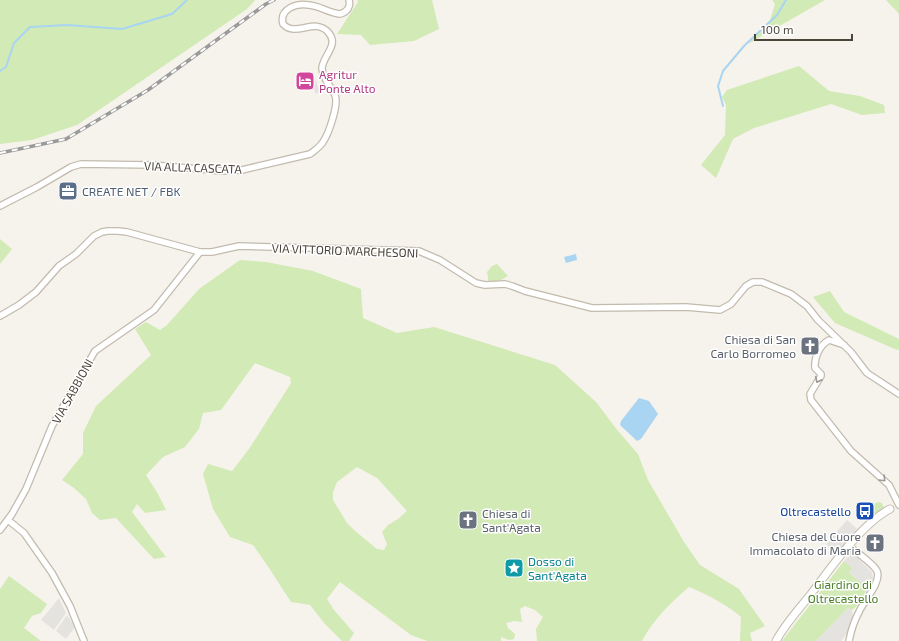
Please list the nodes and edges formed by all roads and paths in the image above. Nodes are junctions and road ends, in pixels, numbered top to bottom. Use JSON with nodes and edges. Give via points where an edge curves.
{"nodes":[{"id":1,"x":349,"y":0,"type":"edge"},
{"id":2,"x":0,"y":206,"type":"edge"},
{"id":3,"x":200,"y":252,"type":"junction"},
{"id":4,"x":0,"y":316,"type":"edge"},
{"id":5,"x":846,"y":346,"type":"junction"},
{"id":6,"x":899,"y":394,"type":"edge"},
{"id":7,"x":899,"y":506,"type":"edge"},
{"id":8,"x":890,"y":509,"type":"joint"},
{"id":9,"x":8,"y":520,"type":"junction"},
{"id":10,"x":0,"y":530,"type":"edge"},
{"id":11,"x":849,"y":546,"type":"junction"},
{"id":12,"x":84,"y":641,"type":"edge"},
{"id":13,"x":776,"y":641,"type":"edge"},
{"id":14,"x":849,"y":641,"type":"edge"}],
"edges":[{"from":1,"to":2,"type":"street","name":"VIA ALLA CASCATA","via":[[350,6],[340,14],[308,5],[292,7],[283,15],[283,24],[290,29],[319,26],[326,30],[332,39],[332,47],[322,70],[335,96],[336,104],[324,141],[310,154],[242,170],[222,171],[152,165],[81,164],[71,166]]},
{"from":3,"to":4,"type":"street","name":"VIA VITTORIO MARCHESONI","via":[[127,232],[102,232],[59,266],[36,292]]},
{"from":3,"to":5,"type":"street","name":"VIA VITTORIO MARCHESONI","via":[[240,246],[419,251],[485,286],[505,284],[592,308],[686,307],[720,310],[731,304],[746,286],[753,282],[762,282],[791,294]]},
{"from":3,"to":9,"type":"street","name":"VIA SABBIONI","via":[[154,310],[95,351],[52,426],[28,486]]},
{"from":5,"to":6,"type":"street","name":"VIA VITTORIO MARCHESONI","via":[[867,373]]},
{"from":5,"to":7,"type":"street","one_way":true,"via":[[830,340],[825,342],[814,360],[815,368],[821,376],[810,394],[811,400],[851,451],[889,485]]},
{"from":7,"to":8,"type":"street"},
{"from":8,"to":11,"type":"street","via":[[868,526]]},
{"from":9,"to":10,"type":"street","name":"VIA SABBIONI"},
{"from":9,"to":12,"type":"street","via":[[24,533],[52,573],[70,606]]},
{"from":11,"to":13,"type":"street"},
{"from":11,"to":14,"type":"street","via":[[875,568],[878,574],[859,610]]}]}
